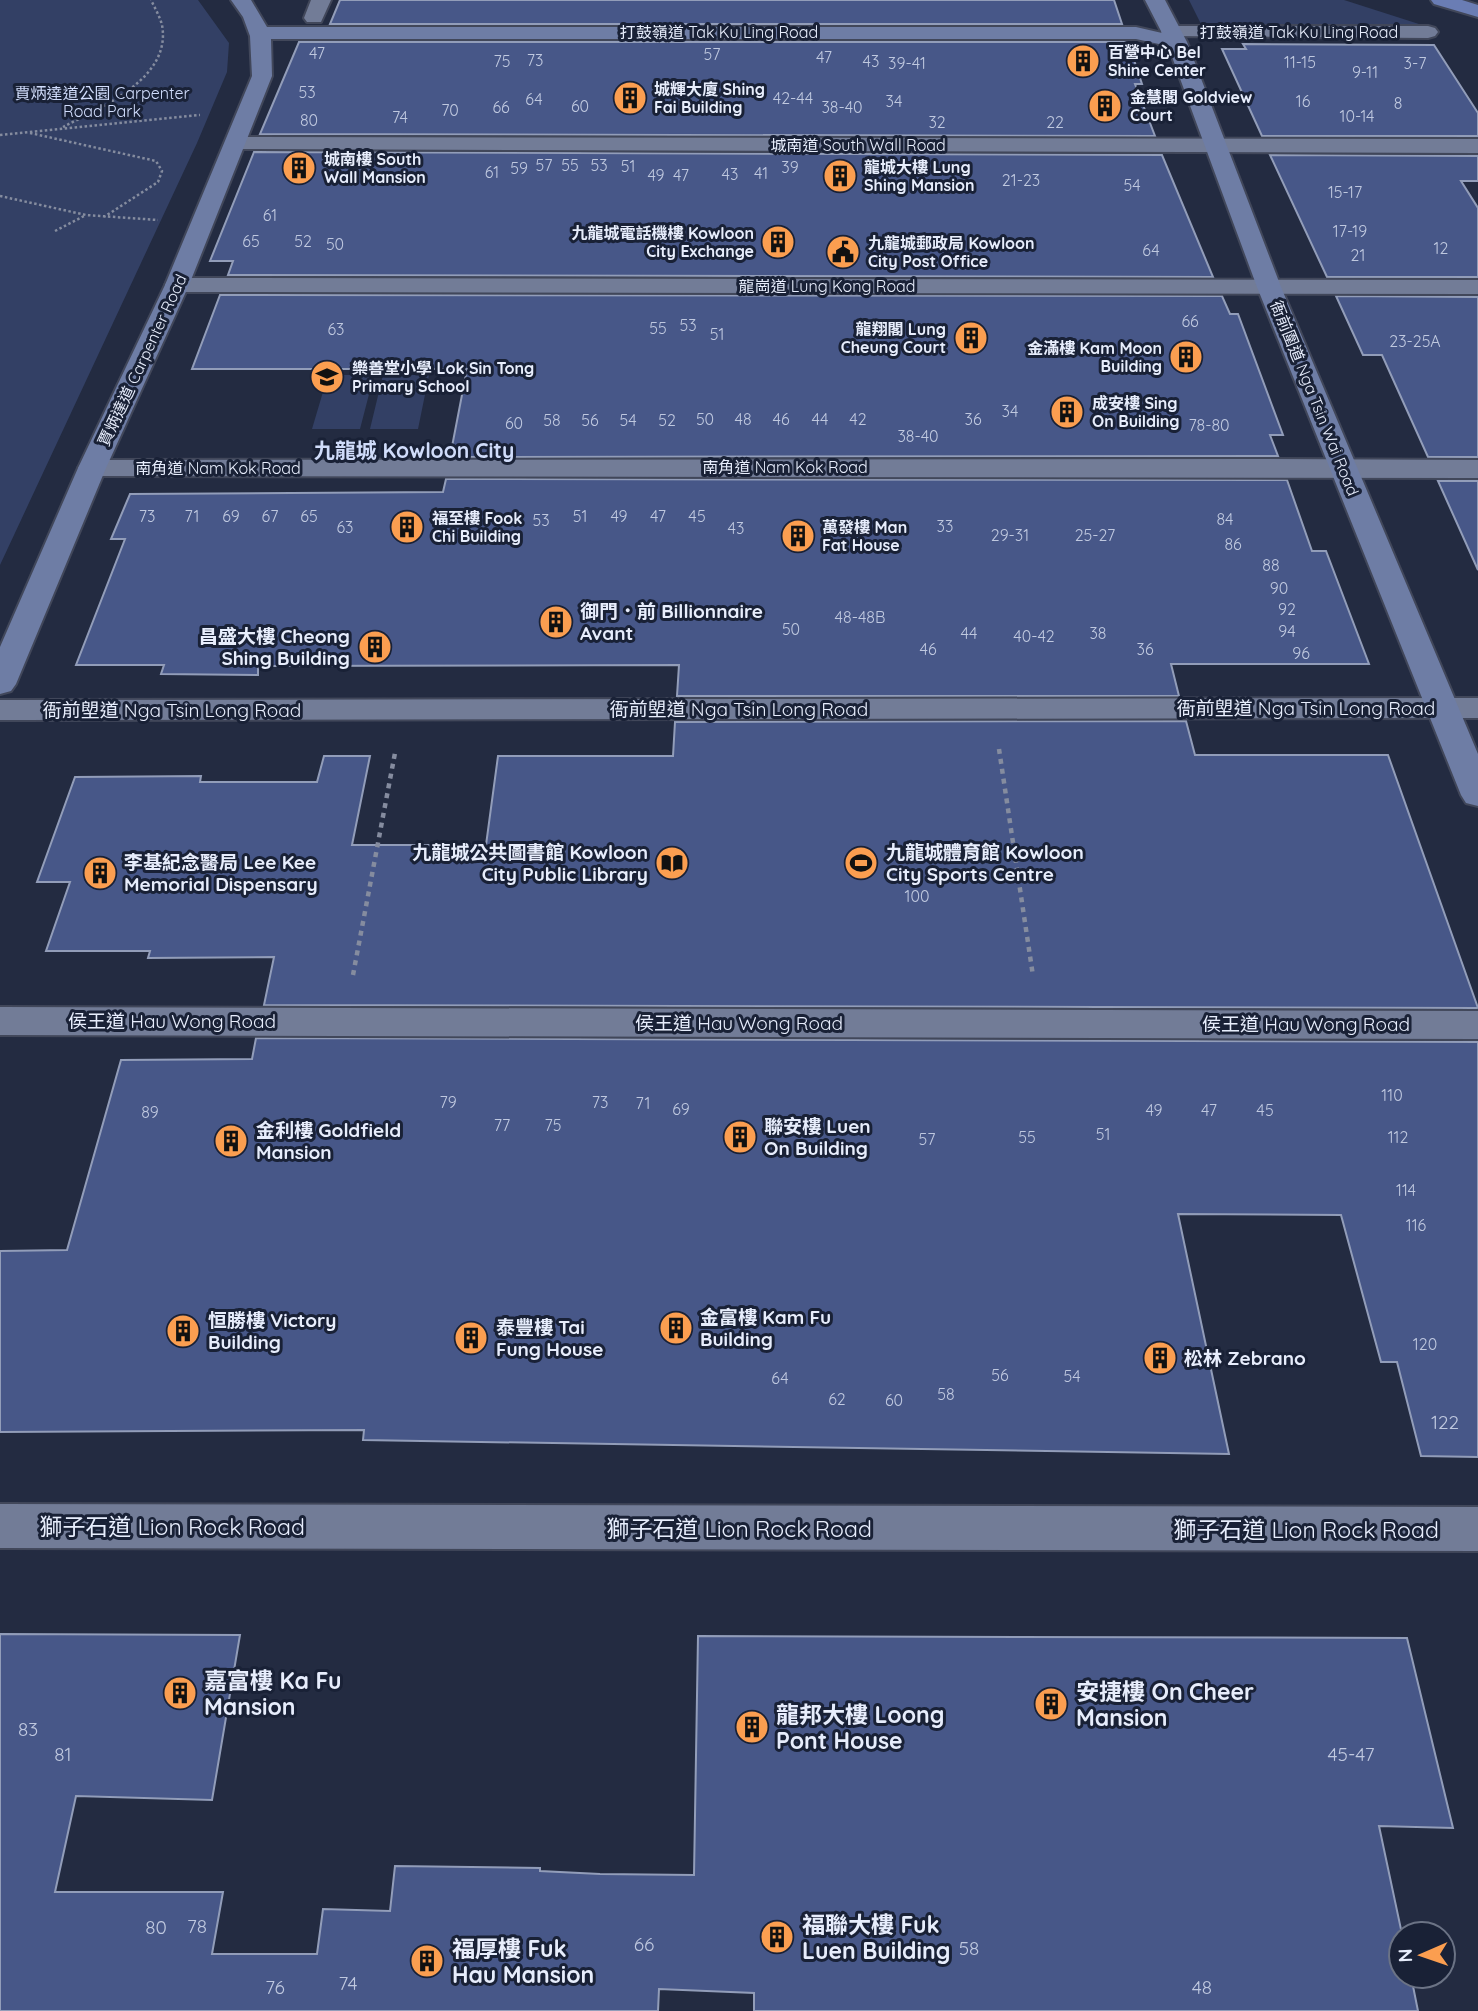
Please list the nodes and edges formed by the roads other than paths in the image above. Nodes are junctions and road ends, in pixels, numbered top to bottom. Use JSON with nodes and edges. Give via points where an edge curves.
{"nodes":[{"id":1,"x":241,"y":0,"type":"edge"},
{"id":2,"x":1155,"y":0,"type":"edge"},
{"id":3,"x":1441,"y":0,"type":"edge"},
{"id":4,"x":1478,"y":11,"type":"edge"},
{"id":5,"x":1171,"y":32,"type":"junction"},
{"id":6,"x":1428,"y":32,"type":"dead end"},
{"id":7,"x":261,"y":33,"type":"junction"},
{"id":8,"x":237,"y":144,"type":"junction"},
{"id":9,"x":1218,"y":145,"type":"junction"},
{"id":10,"x":1478,"y":146,"type":"edge"},
{"id":11,"x":177,"y":285,"type":"junction"},
{"id":12,"x":1269,"y":287,"type":"junction"},
{"id":13,"x":1478,"y":287,"type":"edge"},
{"id":14,"x":1344,"y":467,"type":"junction"},
{"id":15,"x":92,"y":468,"type":"junction"},
{"id":16,"x":1478,"y":469,"type":"edge"},
{"id":17,"x":0,"y":684,"type":"edge"},
{"id":18,"x":1442,"y":708,"type":"junction"},
{"id":19,"x":1478,"y":708,"type":"edge"},
{"id":20,"x":0,"y":710,"type":"edge"},
{"id":21,"x":1478,"y":795,"type":"edge"},
{"id":22,"x":0,"y":1021,"type":"edge"},
{"id":23,"x":1478,"y":1025,"type":"edge"},
{"id":24,"x":0,"y":1526,"type":"edge"},
{"id":25,"x":1478,"y":1529,"type":"edge"}],
"edges":[{"from":1,"to":7,"type":"street"},
{"from":2,"to":5,"type":"street","name":"衙前圍道 Nga Tsin Wai Road"},
{"from":3,"to":4,"type":"main road"},
{"from":5,"to":6,"type":"street","name":"打鼓嶺道 Tak Ku Ling Road"},
{"from":5,"to":7,"type":"street","name":"打鼓嶺道 Tak Ku Ling Road"},
{"from":5,"to":9,"type":"street","name":"衙前圍道 Nga Tsin Wai Road"},
{"from":7,"to":8,"type":"street","name":"賈炳達道 Carpenter Road","via":[[262,76]]},
{"from":8,"to":9,"type":"street","name":"城南道 South Wall Road"},
{"from":8,"to":11,"type":"street","name":"賈炳達道 Carpenter Road"},
{"from":9,"to":10,"type":"street","name":"城南道 South Wall Road"},
{"from":9,"to":12,"type":"street","name":"衙前圍道 Nga Tsin Wai Road"},
{"from":11,"to":12,"type":"street","name":"龍崗道 Lung Kong Road"},
{"from":11,"to":15,"type":"street","name":"賈炳達道 Carpenter Road"},
{"from":12,"to":13,"type":"street","name":"龍崗道 Lung Kong Road"},
{"from":12,"to":14,"type":"street","name":"衙前圍道 Nga Tsin Wai Road"},
{"from":14,"to":15,"type":"street","name":"南角道 Nam Kok Road"},
{"from":14,"to":16,"type":"street","name":"南角道 Nam Kok Road"},
{"from":14,"to":18,"type":"street","name":"衙前圍道 Nga Tsin Wai Road"},
{"from":15,"to":17,"type":"street","name":"賈炳達道 Carpenter Road"},
{"from":18,"to":19,"type":"street","name":"衙前塱道 Nga Tsin Long Road"},
{"from":18,"to":20,"type":"street","name":"衙前塱道 Nga Tsin Long Road"},
{"from":18,"to":21,"type":"street","name":"衙前圍道 Nga Tsin Wai Road"},
{"from":22,"to":23,"type":"street","name":"侯王道 Hau Wong Road"},
{"from":24,"to":25,"type":"street","name":"獅子石道 Lion Rock Road"}]}
